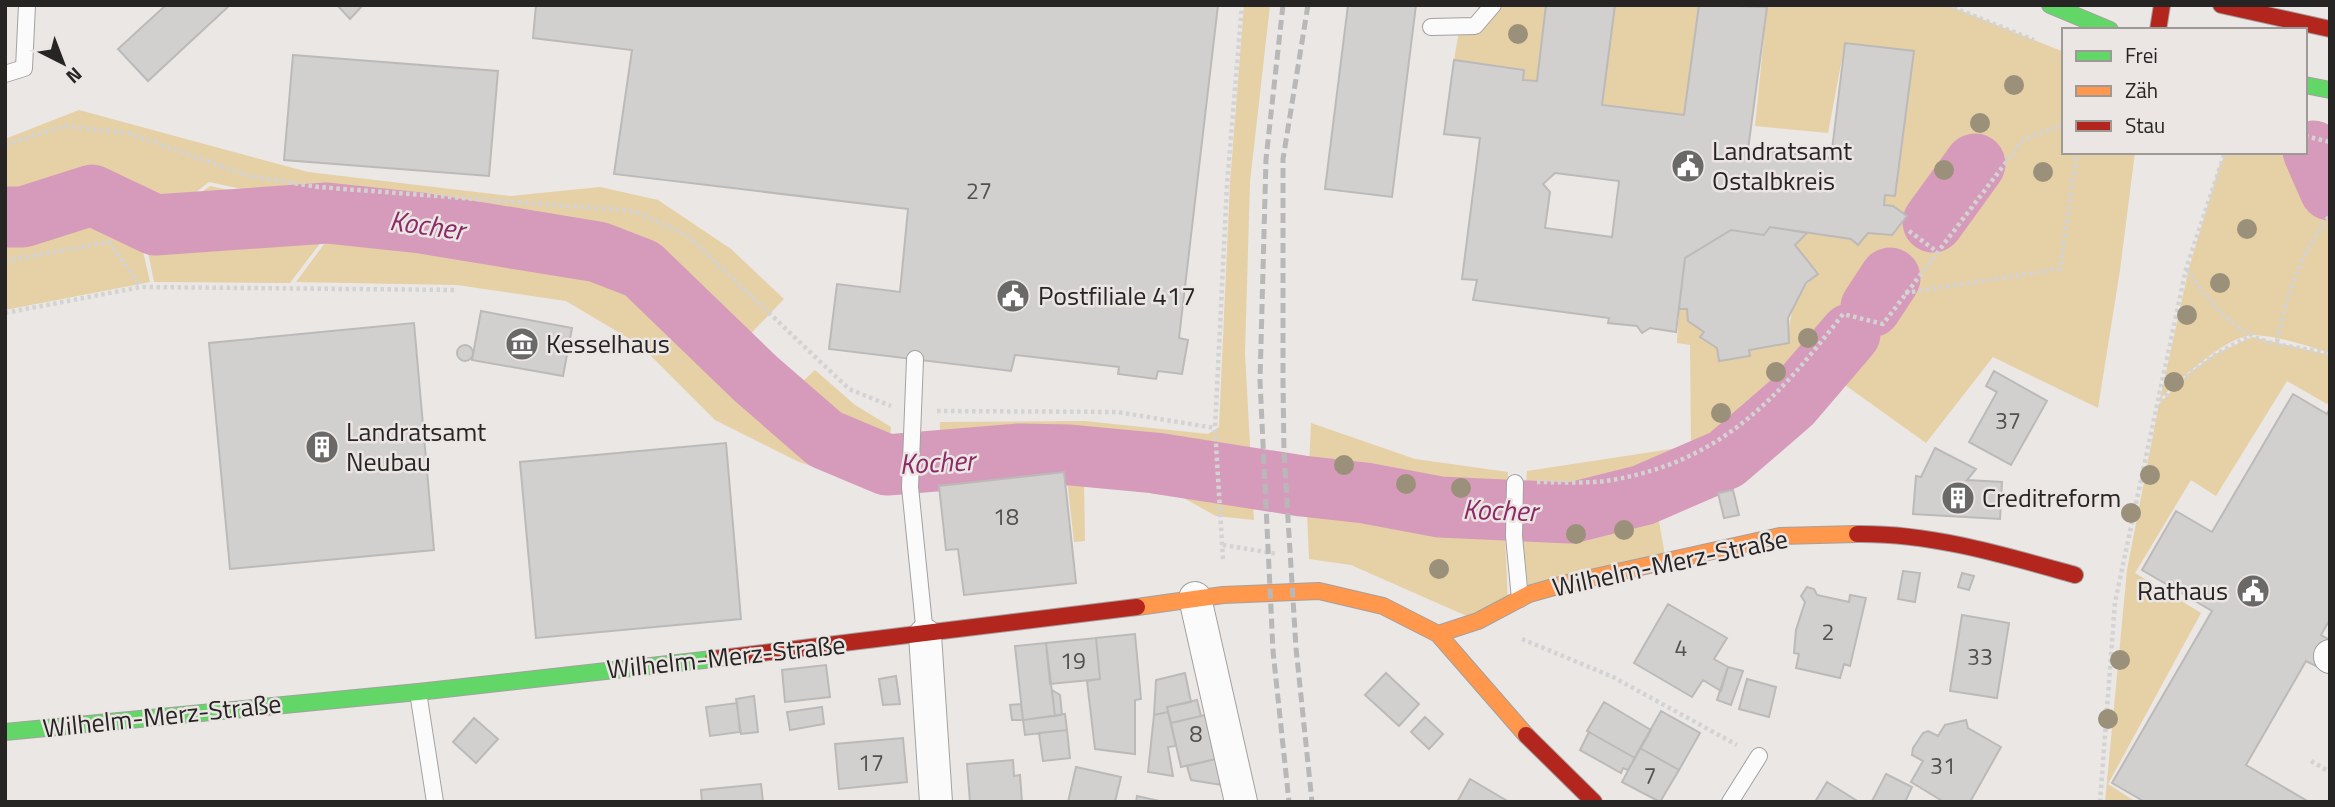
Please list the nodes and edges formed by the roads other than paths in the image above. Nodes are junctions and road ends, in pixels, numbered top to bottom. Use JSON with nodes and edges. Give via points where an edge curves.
{"nodes":[{"id":1,"x":27,"y":5,"type":"edge"},
{"id":2,"x":1493,"y":5,"type":"edge"},
{"id":3,"x":2050,"y":5,"type":"edge"},
{"id":4,"x":2162,"y":5,"type":"edge"},
{"id":5,"x":2221,"y":5,"type":"edge"},
{"id":6,"x":1431,"y":27,"type":"dead end"},
{"id":7,"x":2105,"y":28,"type":"edge"},
{"id":8,"x":2158,"y":28,"type":"edge"},
{"id":9,"x":2330,"y":29,"type":"edge"},
{"id":10,"x":5,"y":74,"type":"edge"},
{"id":11,"x":2307,"y":85,"type":"edge"},
{"id":12,"x":2330,"y":90,"type":"edge"},
{"id":13,"x":915,"y":359,"type":"dead end"},
{"id":14,"x":1515,"y":483,"type":"road end"},
{"id":15,"x":2075,"y":575,"type":"dead end"},
{"id":16,"x":1195,"y":598,"type":"junction"},
{"id":17,"x":1520,"y":599,"type":"junction"},
{"id":18,"x":1438,"y":634,"type":"junction"},
{"id":19,"x":925,"y":635,"type":"junction"},
{"id":20,"x":418,"y":692,"type":"junction"},
{"id":21,"x":5,"y":732,"type":"edge"},
{"id":22,"x":1759,"y":756,"type":"road end"},
{"id":23,"x":435,"y":802,"type":"edge"},
{"id":24,"x":936,"y":802,"type":"edge"},
{"id":25,"x":1241,"y":802,"type":"edge"},
{"id":26,"x":1594,"y":802,"type":"edge"},
{"id":27,"x":1730,"y":802,"type":"edge"}],
"edges":[{"from":1,"to":10,"type":"lane","via":[[24,68]]},
{"from":2,"to":6,"type":"lane","via":[[1475,26]]},
{"from":3,"to":7,"type":"street"},
{"from":4,"to":8,"type":"street"},
{"from":5,"to":9,"type":"street"},
{"from":11,"to":12,"type":"street"},
{"from":13,"to":19,"type":"lane","via":[[910,487]]},
{"from":14,"to":17,"type":"lane"},
{"from":15,"to":17,"type":"street","name":"Wilhelm-Merz-Straße","via":[[1977,548],[1882,534],[1780,536],[1567,583]]},
{"from":16,"to":18,"type":"street","name":"Wilhelm-Merz-Straße","via":[[1319,591],[1382,606]]},
{"from":16,"to":19,"type":"street","name":"Wilhelm-Merz-Straße"},
{"from":16,"to":25,"type":"street"},
{"from":17,"to":18,"type":"street","name":"Wilhelm-Merz-Straße","via":[[1478,621]]},
{"from":18,"to":26,"type":"street","name":"Wilhelm-Merz-Straße","via":[[1538,748]]},
{"from":19,"to":20,"type":"street","name":"Wilhelm-Merz-Straße"},
{"from":19,"to":24,"type":"street"},
{"from":20,"to":21,"type":"street","name":"Wilhelm-Merz-Straße"},
{"from":20,"to":23,"type":"lane"},
{"from":22,"to":27,"type":"lane"}]}
